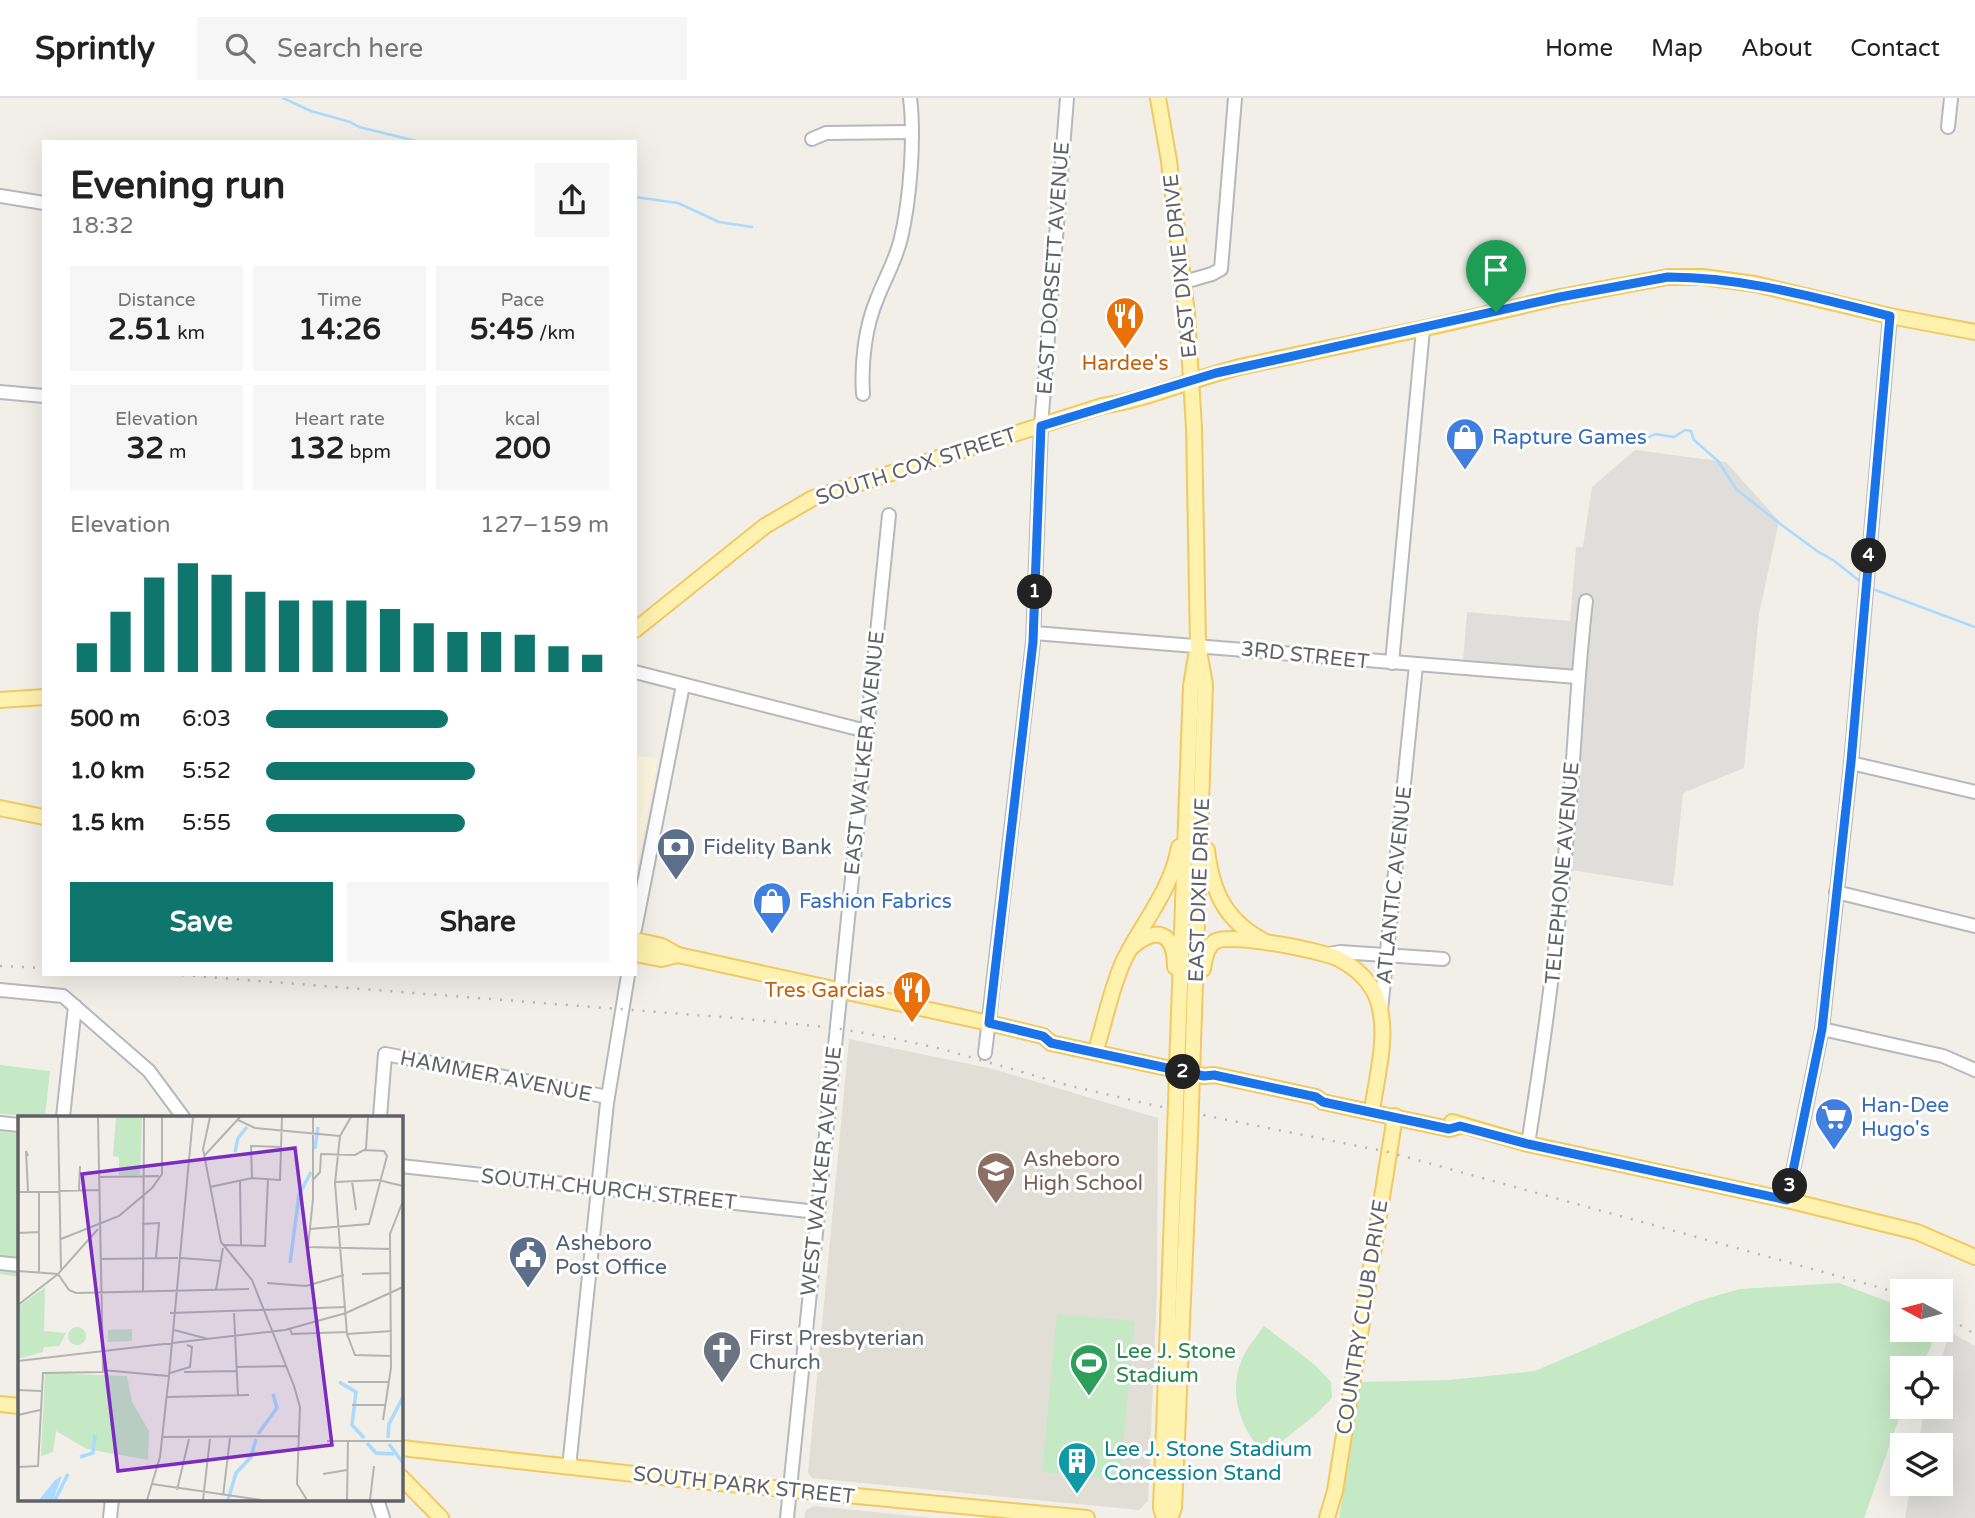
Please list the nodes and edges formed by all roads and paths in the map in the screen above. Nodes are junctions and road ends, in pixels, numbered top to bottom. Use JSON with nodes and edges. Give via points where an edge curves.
{"nodes":[{"id":1,"x":910,"y":98,"type":"edge"},
{"id":2,"x":1067,"y":98,"type":"edge"},
{"id":3,"x":1158,"y":98,"type":"edge"},
{"id":4,"x":1235,"y":98,"type":"edge"},
{"id":5,"x":1951,"y":98,"type":"edge"},
{"id":6,"x":1948,"y":127,"type":"dead end"},
{"id":7,"x":911,"y":132,"type":"junction"},
{"id":8,"x":812,"y":139,"type":"dead end"},
{"id":9,"x":0,"y":196,"type":"edge"},
{"id":10,"x":42,"y":203,"type":"edge"},
{"id":11,"x":1184,"y":282,"type":"junction"},
{"id":12,"x":1890,"y":316,"type":"junction"},
{"id":13,"x":1423,"y":329,"type":"junction"},
{"id":14,"x":1975,"y":332,"type":"edge"},
{"id":15,"x":1191,"y":381,"type":"junction"},
{"id":16,"x":0,"y":392,"type":"edge"},
{"id":17,"x":863,"y":394,"type":"dead end"},
{"id":18,"x":42,"y":396,"type":"edge"},
{"id":19,"x":1041,"y":426,"type":"junction"},
{"id":20,"x":889,"y":515,"type":"dead end"},
{"id":21,"x":1586,"y":601,"type":"dead end"},
{"id":22,"x":637,"y":628,"type":"edge"},
{"id":23,"x":1034,"y":633,"type":"junction"},
{"id":24,"x":1198,"y":645,"type":"junction"},
{"id":25,"x":1392,"y":663,"type":"junction"},
{"id":26,"x":1416,"y":665,"type":"junction"},
{"id":27,"x":637,"y":673,"type":"edge"},
{"id":28,"x":1577,"y":677,"type":"junction"},
{"id":29,"x":683,"y":685,"type":"junction"},
{"id":30,"x":42,"y":697,"type":"edge"},
{"id":31,"x":0,"y":700,"type":"edge"},
{"id":32,"x":866,"y":731,"type":"junction"},
{"id":33,"x":1851,"y":762,"type":"junction"},
{"id":34,"x":1975,"y":792,"type":"edge"},
{"id":35,"x":0,"y":808,"type":"edge"},
{"id":36,"x":1202,"y":814,"type":"junction"},
{"id":37,"x":42,"y":817,"type":"edge"},
{"id":38,"x":1187,"y":822,"type":"junction"},
{"id":39,"x":1836,"y":892,"type":"junction"},
{"id":40,"x":637,"y":919,"type":"edge"},
{"id":41,"x":1975,"y":926,"type":"edge"},
{"id":42,"x":637,"y":941,"type":"edge"},
{"id":43,"x":1269,"y":943,"type":"junction"},
{"id":44,"x":637,"y":948,"type":"edge"},
{"id":45,"x":1130,"y":948,"type":"junction"},
{"id":46,"x":673,"y":952,"type":"junction"},
{"id":47,"x":637,"y":954,"type":"edge"},
{"id":48,"x":1329,"y":954,"type":"junction"},
{"id":49,"x":1388,"y":956,"type":"junction"},
{"id":50,"x":1443,"y":959,"type":"dead end"},
{"id":51,"x":628,"y":976,"type":"edge"},
{"id":52,"x":0,"y":990,"type":"edge"},
{"id":53,"x":839,"y":992,"type":"junction"},
{"id":54,"x":1181,"y":992,"type":"junction"},
{"id":55,"x":1195,"y":1004,"type":"junction"},
{"id":56,"x":75,"y":1006,"type":"junction"},
{"id":57,"x":1381,"y":1011,"type":"junction"},
{"id":58,"x":989,"y":1023,"type":"junction"},
{"id":59,"x":1822,"y":1029,"type":"junction"},
{"id":60,"x":1043,"y":1036,"type":"junction"},
{"id":61,"x":1186,"y":1041,"type":"junction"},
{"id":62,"x":1098,"y":1043,"type":"junction"},
{"id":63,"x":985,"y":1053,"type":"dead end"},
{"id":64,"x":1975,"y":1070,"type":"edge"},
{"id":65,"x":1214,"y":1075,"type":"junction"},
{"id":66,"x":608,"y":1097,"type":"junction"},
{"id":67,"x":1316,"y":1097,"type":"junction"},
{"id":68,"x":1373,"y":1104,"type":"junction"},
{"id":69,"x":63,"y":1116,"type":"edge"},
{"id":70,"x":182,"y":1116,"type":"edge"},
{"id":71,"x":380,"y":1116,"type":"edge"},
{"id":72,"x":1395,"y":1116,"type":"junction"},
{"id":73,"x":0,"y":1124,"type":"edge"},
{"id":74,"x":18,"y":1125,"type":"edge"},
{"id":75,"x":1460,"y":1126,"type":"junction"},
{"id":76,"x":1182,"y":1135,"type":"junction"},
{"id":77,"x":1528,"y":1144,"type":"junction"},
{"id":78,"x":402,"y":1166,"type":"edge"},
{"id":79,"x":598,"y":1188,"type":"junction"},
{"id":80,"x":1787,"y":1200,"type":"junction"},
{"id":81,"x":817,"y":1212,"type":"junction"},
{"id":82,"x":1975,"y":1257,"type":"edge"},
{"id":83,"x":0,"y":1263,"type":"edge"},
{"id":84,"x":18,"y":1265,"type":"edge"},
{"id":85,"x":0,"y":1404,"type":"edge"},
{"id":86,"x":18,"y":1406,"type":"edge"},
{"id":87,"x":402,"y":1448,"type":"edge"},
{"id":88,"x":569,"y":1468,"type":"junction"},
{"id":89,"x":402,"y":1478,"type":"edge"},
{"id":90,"x":789,"y":1490,"type":"junction"},
{"id":91,"x":112,"y":1500,"type":"edge"},
{"id":92,"x":377,"y":1500,"type":"edge"},
{"id":93,"x":110,"y":1518,"type":"edge"},
{"id":94,"x":383,"y":1518,"type":"edge"},
{"id":95,"x":441,"y":1518,"type":"edge"},
{"id":96,"x":787,"y":1518,"type":"edge"},
{"id":97,"x":1087,"y":1518,"type":"edge"},
{"id":98,"x":1164,"y":1518,"type":"edge"},
{"id":99,"x":1170,"y":1518,"type":"edge"},
{"id":100,"x":1327,"y":1518,"type":"edge"}],
"edges":[{"from":1,"to":7,"type":"street"},
{"from":2,"to":19,"type":"street","name":"EAST DORSETT AVENUE"},
{"from":3,"to":11,"type":"main road","name":"EAST DIXIE DRIVE"},
{"from":4,"to":11,"type":"street","via":[[1221,269]]},
{"from":5,"to":6,"type":"street"},
{"from":7,"to":8,"type":"street","via":[[826,133]]},
{"from":7,"to":17,"type":"street","via":[[901,238],[869,326]]},
{"from":9,"to":10,"type":"street"},
{"from":11,"to":15,"type":"main road","name":"EAST DIXIE DRIVE"},
{"from":12,"to":13,"type":"main road","name":"SOUTH COX STREET","via":[[1755,284],[1668,277]]},
{"from":12,"to":14,"type":"main road","name":"SOUTH COX STREET"},
{"from":12,"to":33,"type":"street"},
{"from":13,"to":15,"type":"main road","name":"SOUTH COX STREET"},
{"from":13,"to":25,"type":"street"},
{"from":15,"to":19,"type":"main road","name":"SOUTH COX STREET"},
{"from":15,"to":24,"type":"main road","name":"EAST DIXIE DRIVE"},
{"from":16,"to":18,"type":"street"},
{"from":19,"to":22,"type":"main road","name":"SOUTH COX STREET","via":[[813,498],[765,526]]},
{"from":19,"to":23,"type":"street","name":"EAST DORSETT AVENUE"},
{"from":20,"to":32,"type":"street","name":"EAST WALKER AVENUE"},
{"from":21,"to":28,"type":"street","name":"TELEPHONE AVENUE"},
{"from":23,"to":24,"type":"street","name":"3RD STREET"},
{"from":23,"to":58,"type":"street","name":"EAST DORSETT AVENUE"},
{"from":24,"to":25,"type":"street","name":"3RD STREET"},
{"from":24,"to":36,"type":"main road","name":"EAST DIXIE DRIVE","via":[[1205,685]]},
{"from":24,"to":38,"type":"main road","name":"EAST DIXIE DRIVE","via":[[1191,686]]},
{"from":25,"to":26,"type":"street","name":"3RD STREET"},
{"from":26,"to":28,"type":"street","name":"3RD STREET"},
{"from":26,"to":49,"type":"street","name":"ATLANTIC AVENUE"},
{"from":27,"to":29,"type":"street"},
{"from":28,"to":77,"type":"street","name":"TELEPHONE AVENUE","via":[[1556,952]]},
{"from":29,"to":32,"type":"street"},
{"from":29,"to":40,"type":"street"},
{"from":30,"to":31,"type":"main road"},
{"from":32,"to":53,"type":"street","name":"EAST WALKER AVENUE"},
{"from":33,"to":34,"type":"street"},
{"from":33,"to":39,"type":"street"},
{"from":35,"to":37,"type":"main road"},
{"from":36,"to":43,"type":"main road","via":[[1214,885],[1225,909],[1245,930]]},
{"from":36,"to":55,"type":"main road","name":"EAST DIXIE DRIVE"},
{"from":38,"to":45,"type":"main road","via":[[1167,884]]},
{"from":38,"to":54,"type":"main road","name":"EAST DIXIE DRIVE"},
{"from":39,"to":41,"type":"street"},
{"from":39,"to":59,"type":"street"},
{"from":42,"to":46,"type":"main road"},
{"from":43,"to":48,"type":"main road"},
{"from":43,"to":55,"type":"main road","via":[[1214,942],[1206,953]]},
{"from":44,"to":46,"type":"main road"},
{"from":45,"to":54,"type":"main road","via":[[1153,934],[1165,937],[1173,949]]},
{"from":45,"to":62,"type":"main road"},
{"from":46,"to":47,"type":"main road","via":[[661,960]]},
{"from":46,"to":53,"type":"main road"},
{"from":48,"to":49,"type":"street"},
{"from":48,"to":57,"type":"main road","via":[[1363,977]]},
{"from":49,"to":50,"type":"street"},
{"from":49,"to":57,"type":"street","name":"ATLANTIC AVENUE"},
{"from":51,"to":66,"type":"street"},
{"from":52,"to":56,"type":"street","via":[[63,996]]},
{"from":53,"to":58,"type":"main road"},
{"from":53,"to":81,"type":"street","name":"WEST WALKER AVENUE"},
{"from":54,"to":61,"type":"main road","name":"EAST DIXIE DRIVE"},
{"from":55,"to":61,"type":"main road","name":"EAST DIXIE DRIVE"},
{"from":56,"to":69,"type":"street"},
{"from":56,"to":70,"type":"street","via":[[149,1071]]},
{"from":57,"to":68,"type":"main road","name":"ATLANTIC AVENUE"},
{"from":58,"to":60,"type":"main road"},
{"from":58,"to":63,"type":"street","name":"EAST DORSETT AVENUE"},
{"from":59,"to":64,"type":"street","via":[[1943,1056]]},
{"from":59,"to":80,"type":"street"},
{"from":60,"to":62,"type":"main road","via":[[1053,1033]]},
{"from":60,"to":65,"type":"main road","via":[[1051,1043]]},
{"from":61,"to":76,"type":"main road","name":"EAST DIXIE DRIVE","bridge":true},
{"from":62,"to":65,"type":"main road","via":[[1206,1067]]},
{"from":65,"to":67,"type":"main road"},
{"from":66,"to":71,"type":"street","name":"HAMMER AVENUE","via":[[385,1054]]},
{"from":66,"to":79,"type":"street"},
{"from":67,"to":68,"type":"main road","via":[[1325,1093]]},
{"from":67,"to":72,"type":"main road"},
{"from":68,"to":75,"type":"main road"},
{"from":72,"to":75,"type":"main road","via":[[1449,1129]]},
{"from":72,"to":100,"type":"main road","name":"COUNTRY CLUB DRIVE","via":[[1335,1492]]},
{"from":73,"to":74,"type":"street"},
{"from":75,"to":77,"type":"main road"},
{"from":76,"to":98,"type":"main road"},
{"from":76,"to":99,"type":"main road","via":[[1174,1508]]},
{"from":77,"to":80,"type":"main road"},
{"from":78,"to":79,"type":"street","name":"SOUTH CHURCH STREET"},
{"from":79,"to":81,"type":"street","name":"SOUTH CHURCH STREET"},
{"from":79,"to":88,"type":"street"},
{"from":80,"to":82,"type":"main road","via":[[1917,1232]]},
{"from":81,"to":90,"type":"street","name":"WEST WALKER AVENUE"},
{"from":83,"to":84,"type":"street"},
{"from":85,"to":86,"type":"main road"},
{"from":87,"to":88,"type":"main road","name":"SOUTH PARK STREET"},
{"from":88,"to":90,"type":"main road","name":"SOUTH PARK STREET"},
{"from":89,"to":95,"type":"main road"},
{"from":90,"to":96,"type":"street","name":"WEST WALKER AVENUE"},
{"from":90,"to":97,"type":"main road","name":"SOUTH PARK STREET"},
{"from":91,"to":93,"type":"street"},
{"from":92,"to":94,"type":"street"}]}
